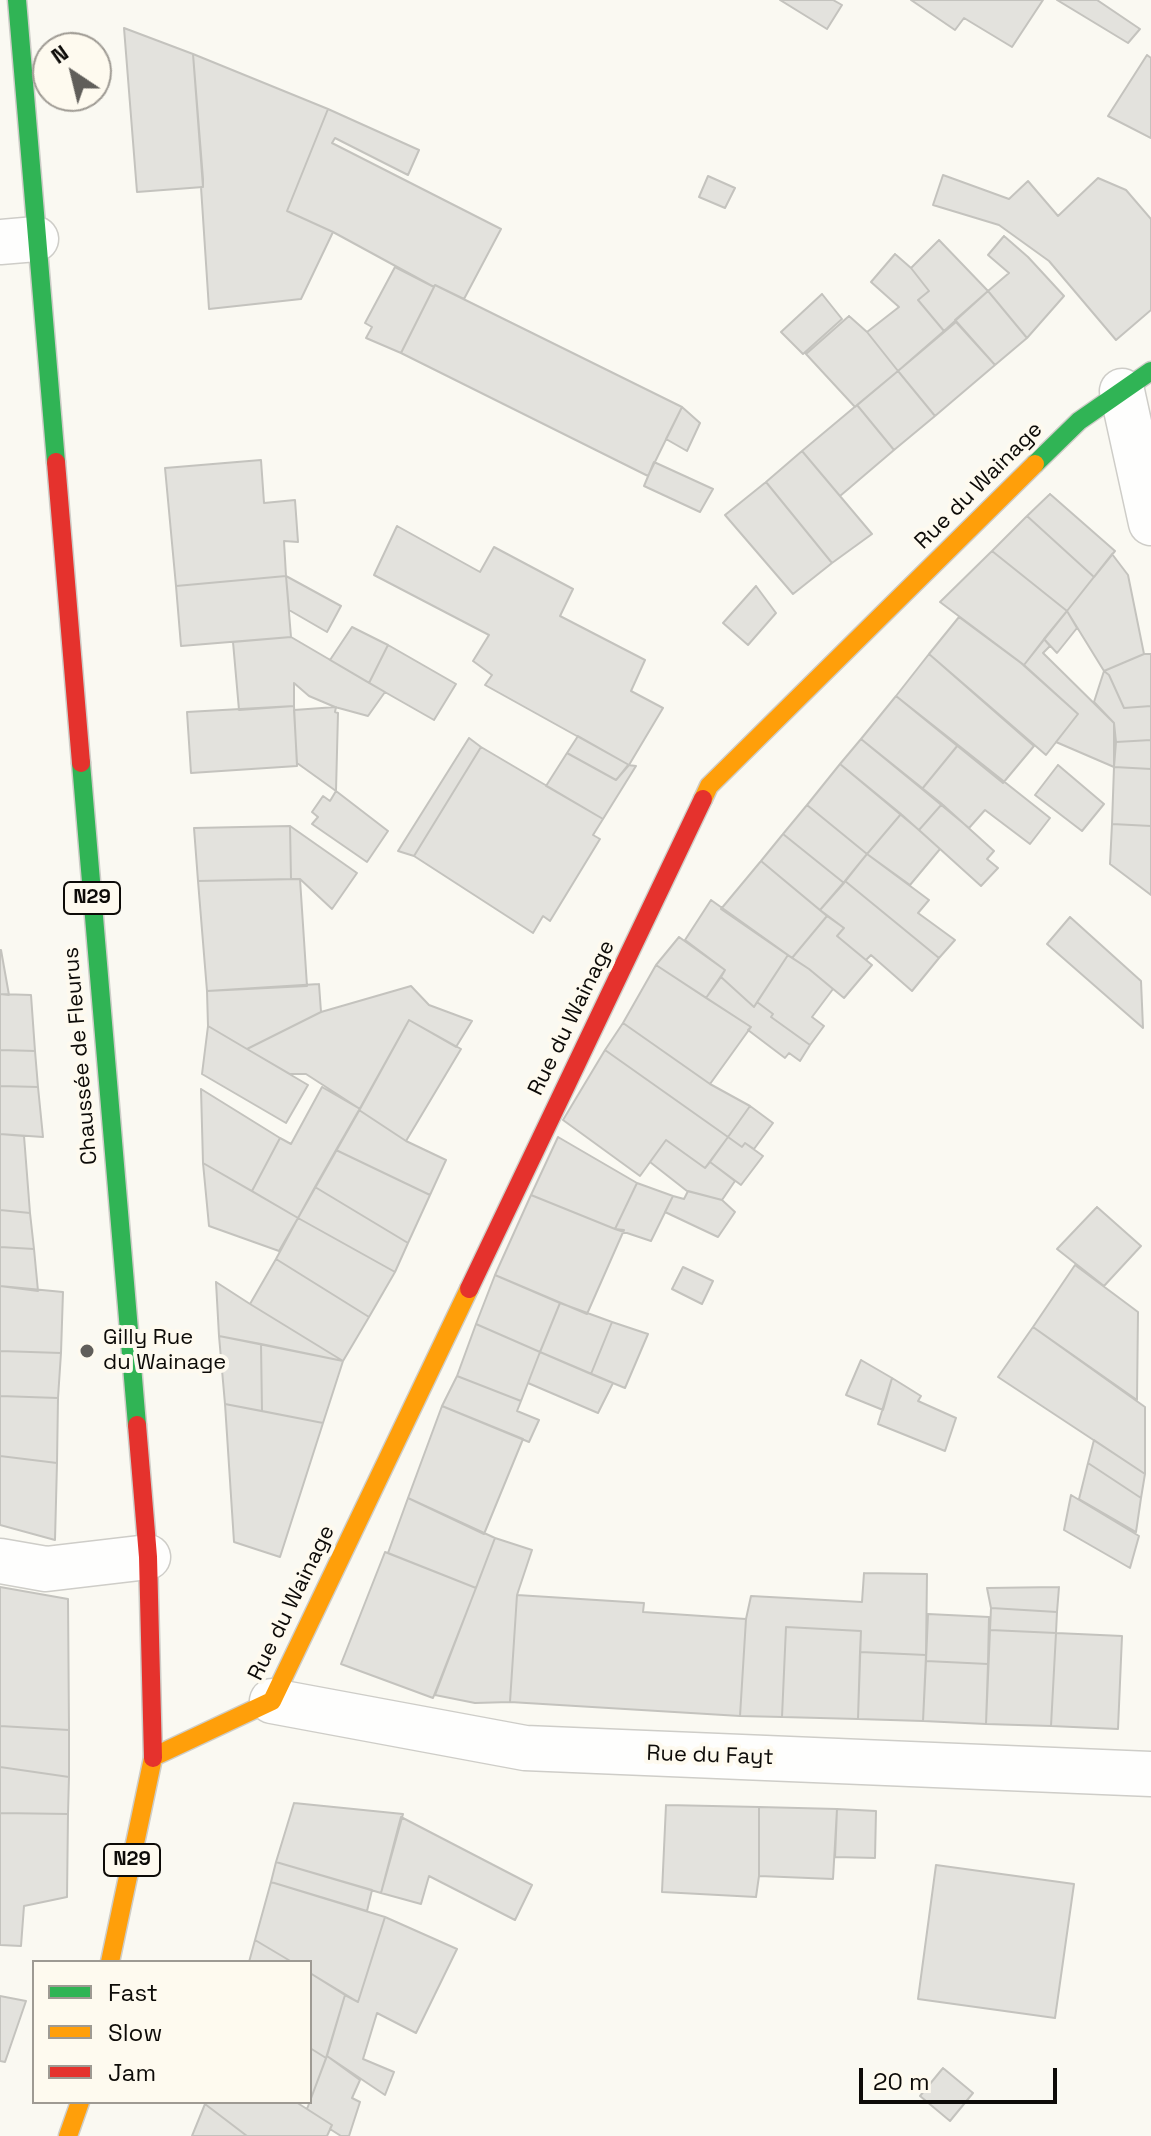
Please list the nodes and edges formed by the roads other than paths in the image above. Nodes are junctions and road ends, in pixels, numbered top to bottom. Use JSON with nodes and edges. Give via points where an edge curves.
{"nodes":[{"id":1,"x":17,"y":0,"type":"edge"},
{"id":2,"x":18,"y":241,"type":"edge"},
{"id":3,"x":1136,"y":381,"type":"edge"},
{"id":4,"x":1151,"y":523,"type":"edge"},
{"id":5,"x":148,"y":1557,"type":"junction"},
{"id":6,"x":0,"y":1561,"type":"edge"},
{"id":7,"x":272,"y":1701,"type":"junction"},
{"id":8,"x":153,"y":1757,"type":"junction"},
{"id":9,"x":1151,"y":1774,"type":"edge"},
{"id":10,"x":110,"y":1960,"type":"edge"},
{"id":11,"x":79,"y":2104,"type":"edge"},
{"id":12,"x":68,"y":2136,"type":"edge"}],
"edges":[{"from":1,"to":2,"type":"main road","name":"Chaussée de Fleurus","number":"N29"},
{"from":2,"to":5,"type":"main road","name":"Chaussée de Fleurus","number":"N29"},
{"from":3,"to":4,"type":"street"},
{"from":3,"to":7,"type":"main road","name":"Rue du Wainage","via":[[1079,421],[709,786]]},
{"from":5,"to":6,"type":"street","via":[[46,1569]]},
{"from":5,"to":8,"type":"main road","name":"Chaussée de Fleurus","number":"N29"},
{"from":7,"to":8,"type":"main road","name":"Rue du Wainage"},
{"from":7,"to":9,"type":"street","name":"Rue du Fayt","via":[[525,1748]]},
{"from":8,"to":10,"type":"main road","name":"Chaussée de Fleurus","number":"N29"},
{"from":11,"to":12,"type":"main road"}]}
